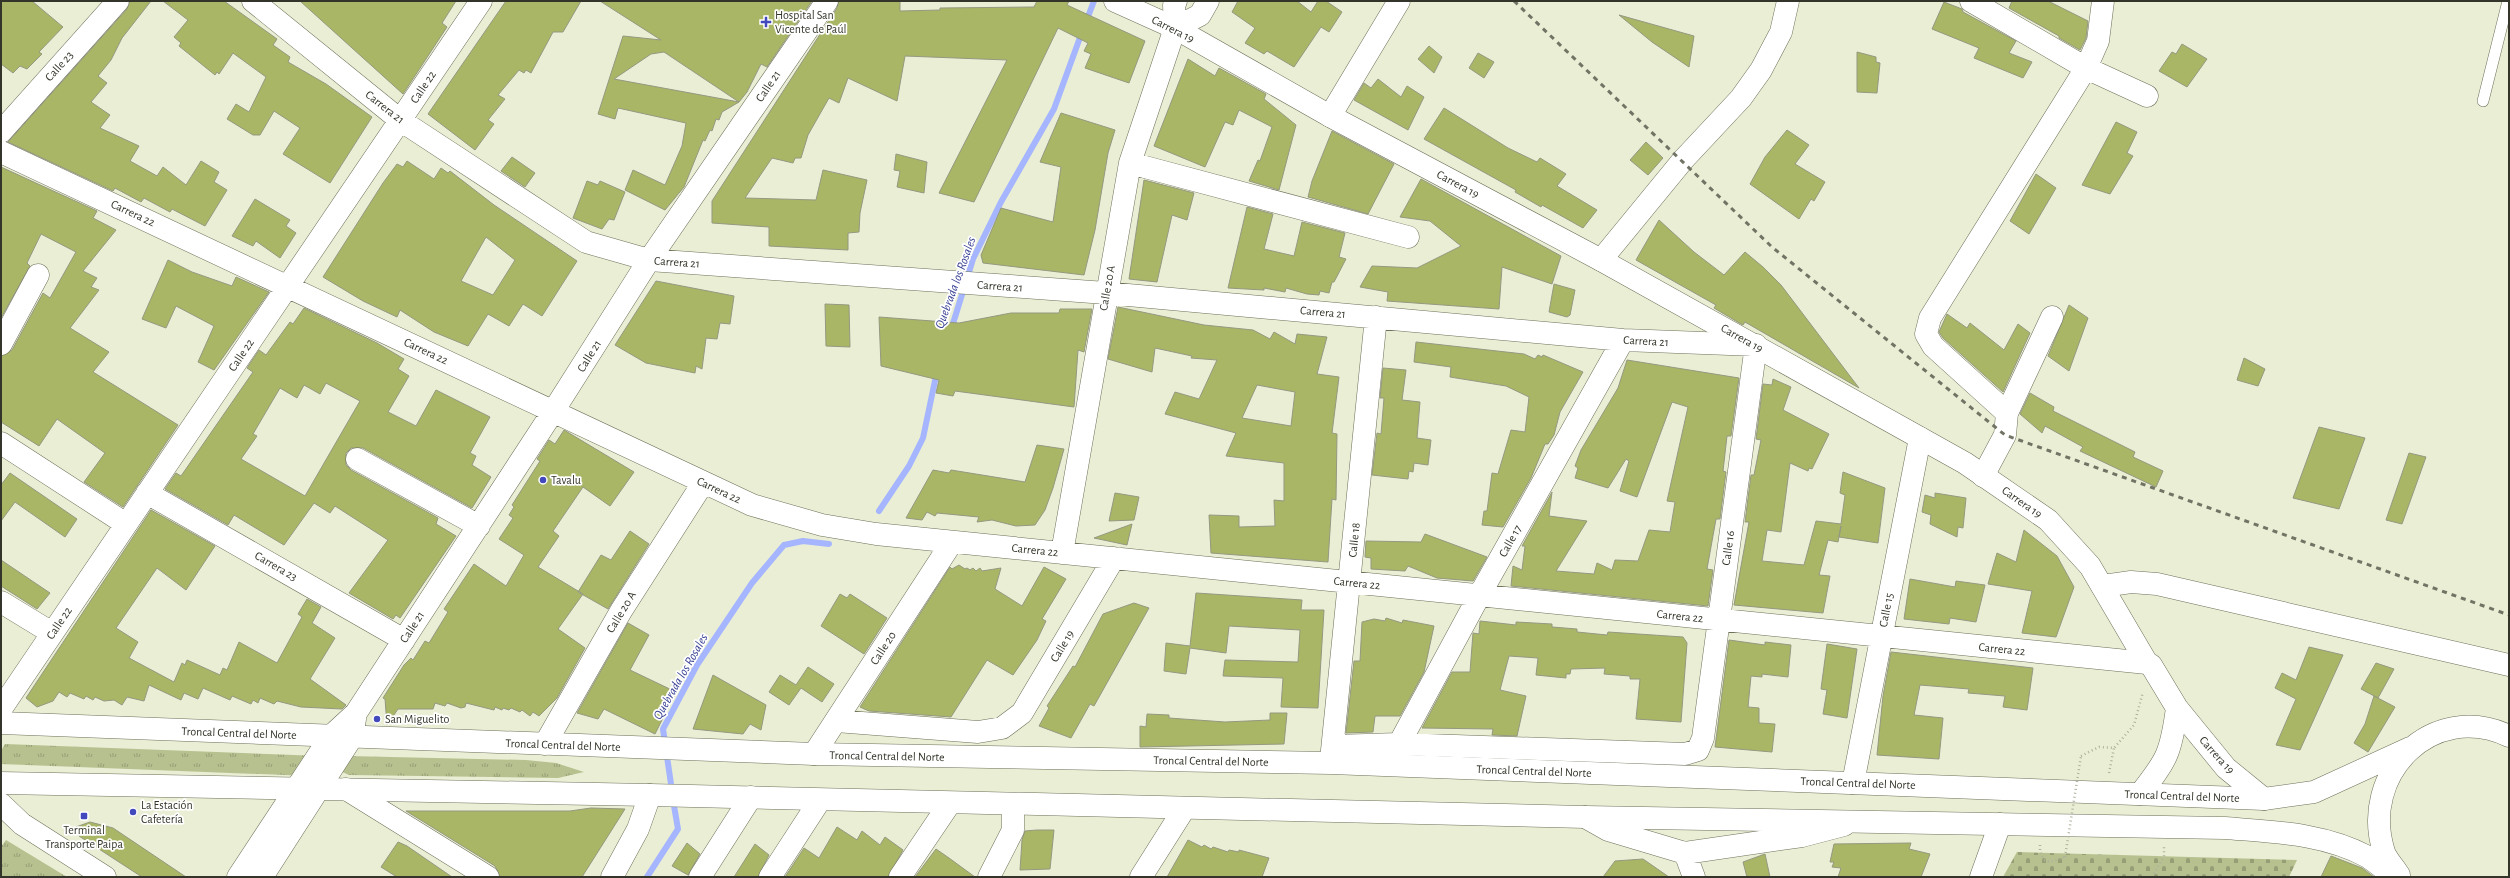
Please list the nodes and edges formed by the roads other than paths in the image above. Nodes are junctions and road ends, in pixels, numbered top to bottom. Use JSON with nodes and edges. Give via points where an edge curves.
{"nodes":[{"id":1,"x":118,"y":1,"type":"edge"},
{"id":2,"x":253,"y":1,"type":"edge"},
{"id":3,"x":481,"y":1,"type":"edge"},
{"id":4,"x":826,"y":1,"type":"edge"},
{"id":5,"x":1115,"y":1,"type":"edge"},
{"id":6,"x":1176,"y":1,"type":"edge"},
{"id":7,"x":1208,"y":1,"type":"edge"},
{"id":8,"x":1399,"y":1,"type":"edge"},
{"id":9,"x":1788,"y":1,"type":"edge"},
{"id":10,"x":1971,"y":1,"type":"edge"},
{"id":11,"x":2103,"y":1,"type":"edge"},
{"id":12,"x":2508,"y":1,"type":"edge"},
{"id":13,"x":1175,"y":28,"type":"junction"},
{"id":14,"x":2086,"y":68,"type":"junction"},
{"id":15,"x":2147,"y":96,"type":"dead end"},
{"id":16,"x":2483,"y":101,"type":"dead end"},
{"id":17,"x":1330,"y":116,"type":"junction"},
{"id":18,"x":400,"y":120,"type":"junction"},
{"id":19,"x":1,"y":132,"type":"edge"},
{"id":20,"x":1,"y":152,"type":"edge"},
{"id":21,"x":1130,"y":163,"type":"junction"},
{"id":22,"x":1408,"y":237,"type":"dead end"},
{"id":23,"x":649,"y":260,"type":"junction"},
{"id":24,"x":1601,"y":260,"type":"junction"},
{"id":25,"x":38,"y":275,"type":"dead end"},
{"id":26,"x":288,"y":286,"type":"junction"},
{"id":27,"x":1106,"y":294,"type":"junction"},
{"id":28,"x":1376,"y":317,"type":"junction"},
{"id":29,"x":2052,"y":317,"type":"dead end"},
{"id":30,"x":1623,"y":340,"type":"junction"},
{"id":31,"x":1,"y":344,"type":"edge"},
{"id":32,"x":1756,"y":346,"type":"junction"},
{"id":33,"x":554,"y":410,"type":"junction"},
{"id":34,"x":2007,"y":413,"type":"junction"},
{"id":35,"x":1920,"y":438,"type":"junction"},
{"id":36,"x":1,"y":443,"type":"edge"},
{"id":37,"x":357,"y":459,"type":"dead end"},
{"id":38,"x":1984,"y":476,"type":"junction"},
{"id":39,"x":703,"y":483,"type":"junction"},
{"id":40,"x":147,"y":493,"type":"junction"},
{"id":41,"x":126,"y":524,"type":"junction"},
{"id":42,"x":479,"y":526,"type":"junction"},
{"id":43,"x":952,"y":542,"type":"junction"},
{"id":44,"x":1062,"y":553,"type":"junction"},
{"id":45,"x":1114,"y":558,"type":"junction"},
{"id":46,"x":1349,"y":582,"type":"junction"},
{"id":47,"x":2103,"y":586,"type":"junction"},
{"id":48,"x":1479,"y":596,"type":"junction"},
{"id":49,"x":1,"y":602,"type":"edge"},
{"id":50,"x":1718,"y":620,"type":"junction"},
{"id":51,"x":52,"y":633,"type":"junction"},
{"id":52,"x":1880,"y":636,"type":"junction"},
{"id":53,"x":404,"y":640,"type":"junction"},
{"id":54,"x":2149,"y":664,"type":"junction"},
{"id":55,"x":2509,"y":665,"type":"edge"},
{"id":56,"x":2177,"y":708,"type":"junction"},
{"id":57,"x":1,"y":709,"type":"edge"},
{"id":58,"x":836,"y":721,"type":"junction"},
{"id":59,"x":1,"y":723,"type":"edge"},
{"id":60,"x":2509,"y":736,"type":"edge"},
{"id":61,"x":342,"y":737,"type":"junction"},
{"id":62,"x":545,"y":744,"type":"junction"},
{"id":63,"x":1399,"y":744,"type":"junction"},
{"id":64,"x":2410,"y":748,"type":"junction"},
{"id":65,"x":814,"y":754,"type":"junction"},
{"id":66,"x":1332,"y":755,"type":"junction"},
{"id":67,"x":1,"y":783,"type":"edge"},
{"id":68,"x":1853,"y":783,"type":"junction"},
{"id":69,"x":296,"y":788,"type":"junction"},
{"id":70,"x":319,"y":788,"type":"junction"},
{"id":71,"x":346,"y":789,"type":"junction"},
{"id":72,"x":2140,"y":794,"type":"junction"},
{"id":73,"x":663,"y":795,"type":"junction"},
{"id":74,"x":751,"y":797,"type":"junction"},
{"id":75,"x":2264,"y":799,"type":"junction"},
{"id":76,"x":820,"y":800,"type":"junction"},
{"id":77,"x":950,"y":803,"type":"junction"},
{"id":78,"x":1,"y":804,"type":"edge"},
{"id":79,"x":1013,"y":805,"type":"junction"},
{"id":80,"x":1184,"y":809,"type":"junction"},
{"id":81,"x":1585,"y":817,"type":"junction"},
{"id":82,"x":1856,"y":822,"type":"junction"},
{"id":83,"x":2000,"y":824,"type":"junction"},
{"id":84,"x":1685,"y":853,"type":"junction"},
{"id":85,"x":105,"y":877,"type":"edge"},
{"id":86,"x":238,"y":877,"type":"edge"},
{"id":87,"x":262,"y":877,"type":"edge"},
{"id":88,"x":488,"y":877,"type":"edge"},
{"id":89,"x":612,"y":877,"type":"edge"},
{"id":90,"x":700,"y":877,"type":"edge"},
{"id":91,"x":770,"y":877,"type":"edge"},
{"id":92,"x":900,"y":877,"type":"edge"},
{"id":93,"x":989,"y":877,"type":"edge"},
{"id":94,"x":1141,"y":877,"type":"edge"},
{"id":95,"x":1694,"y":877,"type":"edge"},
{"id":96,"x":1982,"y":877,"type":"edge"},
{"id":97,"x":2395,"y":877,"type":"edge"},
{"id":98,"x":2401,"y":877,"type":"edge"}],
"edges":[{"from":1,"to":19,"type":"main road","name":"Calle 23"},
{"from":2,"to":18,"type":"main road","name":"Carrera 21"},
{"from":3,"to":18,"type":"main road","name":"Calle 22"},
{"from":4,"to":23,"type":"main road","name":"Calle 21"},
{"from":5,"to":13,"type":"main road","name":"Carrera 19"},
{"from":6,"to":13,"type":"main road","name":"Calle 20 A"},
{"from":7,"to":13,"type":"main road","via":[[1200,15]]},
{"from":8,"to":17,"type":"main road"},
{"from":9,"to":24,"type":"main road","via":[[1781,32],[1761,70],[1741,98],[1683,160]]},
{"from":10,"to":14,"type":"main road"},
{"from":11,"to":14,"type":"main road","via":[[2098,41]]},
{"from":12,"to":16,"type":"lane"},
{"from":13,"to":17,"type":"main road","name":"Carrera 19"},
{"from":13,"to":21,"type":"main road","name":"Calle 20 A"},
{"from":14,"to":15,"type":"main road"},
{"from":14,"to":34,"type":"main road","via":[[1930,318],[1926,334],[1933,346]]},
{"from":17,"to":24,"type":"main road","name":"Carrera 19"},
{"from":18,"to":23,"type":"main road","name":"Carrera 21","via":[[586,242]]},
{"from":18,"to":26,"type":"main road","name":"Calle 22"},
{"from":20,"to":26,"type":"main road","name":"Carrera 22"},
{"from":21,"to":22,"type":"main road"},
{"from":21,"to":27,"type":"main road","name":"Calle 20 A"},
{"from":23,"to":27,"type":"main road","name":"Carrera 21"},
{"from":23,"to":33,"type":"main road","name":"Calle 21"},
{"from":24,"to":32,"type":"main road","name":"Carrera 19"},
{"from":25,"to":31,"type":"main road"},
{"from":26,"to":33,"type":"main road","name":"Carrera 22"},
{"from":26,"to":40,"type":"main road","name":"Calle 22"},
{"from":27,"to":28,"type":"main road","name":"Carrera 21"},
{"from":27,"to":44,"type":"main road","name":"Calle 20 A"},
{"from":28,"to":30,"type":"main road","name":"Carrera 21"},
{"from":28,"to":46,"type":"main road","name":"Calle 18"},
{"from":29,"to":34,"type":"main road"},
{"from":30,"to":32,"type":"main road","name":"Carrera 21"},
{"from":30,"to":48,"type":"main road","name":"Calle 17"},
{"from":32,"to":35,"type":"main road","name":"Carrera 19"},
{"from":32,"to":50,"type":"main road","name":"Calle 16"},
{"from":33,"to":39,"type":"main road","name":"Carrera 22"},
{"from":33,"to":42,"type":"main road","name":"Calle 21"},
{"from":34,"to":38,"type":"main road","via":[[2005,435]]},
{"from":35,"to":38,"type":"main road","name":"Carrera 19"},
{"from":35,"to":52,"type":"main road","name":"Calle 15"},
{"from":36,"to":41,"type":"main road"},
{"from":37,"to":42,"type":"main road"},
{"from":38,"to":47,"type":"main road","name":"Carrera 19","via":[[2048,520],[2090,566]]},
{"from":39,"to":43,"type":"main road","name":"Carrera 22","via":[[752,505],[822,525]]},
{"from":39,"to":62,"type":"main road","name":"Calle 20 A","via":[[621,611]]},
{"from":40,"to":41,"type":"main road","name":"Calle 22"},
{"from":40,"to":53,"type":"main road","name":"Carrera 23"},
{"from":41,"to":51,"type":"main road","name":"Calle 22"},
{"from":42,"to":53,"type":"main road","name":"Calle 21"},
{"from":43,"to":44,"type":"main road","name":"Carrera 22"},
{"from":43,"to":58,"type":"main road","name":"Calle 20"},
{"from":44,"to":45,"type":"main road","name":"Carrera 22"},
{"from":45,"to":46,"type":"main road","name":"Carrera 22"},
{"from":45,"to":58,"type":"main road","name":"Calle 19","via":[[1022,713],[1002,728],[978,732]]},
{"from":46,"to":48,"type":"main road","name":"Carrera 22"},
{"from":46,"to":66,"type":"main road","name":"Calle 18"},
{"from":47,"to":54,"type":"main road","name":"Carrera 19"},
{"from":47,"to":55,"type":"main road","via":[[2131,582],[2157,584]]},
{"from":48,"to":50,"type":"main road","name":"Carrera 22"},
{"from":48,"to":63,"type":"main road","name":"Calle 17"},
{"from":49,"to":51,"type":"main road"},
{"from":50,"to":52,"type":"main road","name":"Carrera 22"},
{"from":50,"to":63,"type":"main road","name":"Calle 16","via":[[1703,738],[1698,750],[1685,754]]},
{"from":51,"to":57,"type":"main road","name":"Calle 22"},
{"from":52,"to":54,"type":"main road","name":"Carrera 22"},
{"from":52,"to":68,"type":"main road","name":"Calle 15"},
{"from":53,"to":61,"type":"main road","name":"Calle 21"},
{"from":54,"to":56,"type":"main road","name":"Carrera 19"},
{"from":56,"to":72,"type":"main road","via":[[2172,744],[2163,765]]},
{"from":56,"to":75,"type":"main road","name":"Carrera 19","via":[[2226,768]]},
{"from":58,"to":65,"type":"main road","name":"Calle 20"},
{"from":59,"to":61,"type":"main road","name":"Troncal Central del Norte"},
{"from":60,"to":64,"type":"main road","name":"Troncal Central del Norte","via":[[2495,730],[2465,726],[2436,733]]},
{"from":61,"to":62,"type":"main road","name":"Troncal Central del Norte"},
{"from":61,"to":69,"type":"main road"},
{"from":61,"to":70,"type":"main road"},
{"from":62,"to":65,"type":"main road","name":"Troncal Central del Norte"},
{"from":63,"to":66,"type":"main road"},
{"from":64,"to":75,"type":"main road","name":"Troncal Central del Norte","via":[[2314,792]]},
{"from":64,"to":98,"type":"main road","via":[[2387,778],[2378,816],[2384,854]]},
{"from":65,"to":66,"type":"main road","name":"Troncal Central del Norte"},
{"from":66,"to":68,"type":"main road","name":"Troncal Central del Norte"},
{"from":67,"to":69,"type":"main road"},
{"from":68,"to":72,"type":"main road","name":"Troncal Central del Norte"},
{"from":69,"to":70,"type":"main road"},
{"from":69,"to":86,"type":"main road"},
{"from":70,"to":71,"type":"main road"},
{"from":70,"to":87,"type":"main road"},
{"from":71,"to":73,"type":"main road"},
{"from":71,"to":88,"type":"main road"},
{"from":72,"to":75,"type":"main road","name":"Troncal Central del Norte"},
{"from":73,"to":74,"type":"main road"},
{"from":73,"to":89,"type":"main road","via":[[638,829]]},
{"from":74,"to":76,"type":"main road"},
{"from":74,"to":90,"type":"main road"},
{"from":76,"to":77,"type":"main road"},
{"from":76,"to":91,"type":"main road"},
{"from":77,"to":79,"type":"main road"},
{"from":77,"to":92,"type":"main road"},
{"from":78,"to":85,"type":"main road","via":[[22,824]]},
{"from":79,"to":80,"type":"main road"},
{"from":79,"to":93,"type":"main road","via":[[1013,830]]},
{"from":80,"to":81,"type":"main road"},
{"from":80,"to":94,"type":"main road"},
{"from":81,"to":82,"type":"main road"},
{"from":81,"to":84,"type":"main road","via":[[1608,830]]},
{"from":82,"to":83,"type":"main road"},
{"from":82,"to":84,"type":"main road","via":[[1802,836]]},
{"from":83,"to":96,"type":"main road"},
{"from":83,"to":97,"type":"main road","via":[[2225,828],[2299,835],[2336,843],[2368,858]]},
{"from":84,"to":95,"type":"main road"}]}
